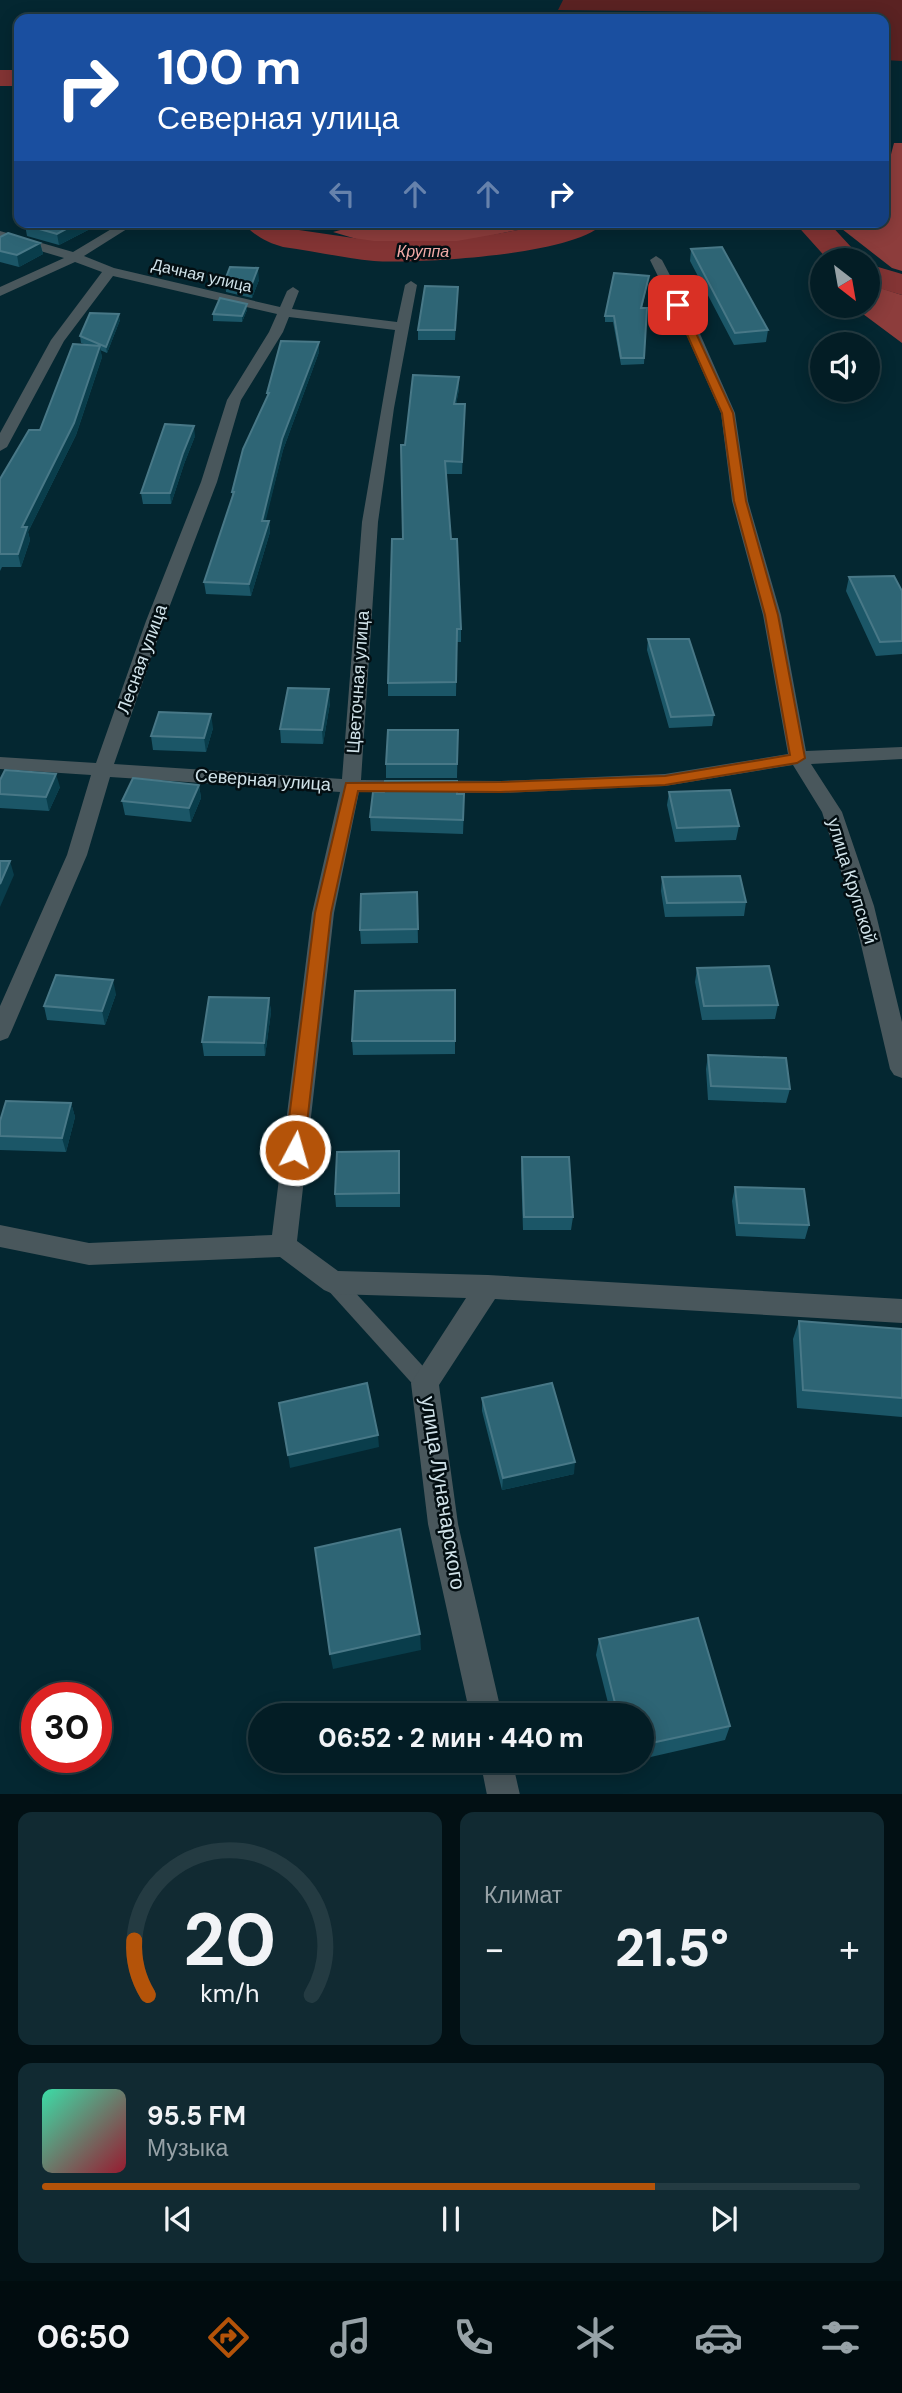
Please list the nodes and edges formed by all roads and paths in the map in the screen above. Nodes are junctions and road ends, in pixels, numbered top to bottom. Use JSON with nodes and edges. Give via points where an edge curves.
{"nodes":[{"id":1,"x":122,"y":228,"type":"edge"},
{"id":2,"x":0,"y":235,"type":"edge"},
{"id":3,"x":75,"y":257,"type":"junction"},
{"id":4,"x":656,"y":260,"type":"dead end"},
{"id":5,"x":110,"y":271,"type":"junction"},
{"id":6,"x":411,"y":285,"type":"dead end"},
{"id":7,"x":293,"y":291,"type":"dead end"},
{"id":8,"x":0,"y":292,"type":"edge"},
{"id":9,"x":284,"y":312,"type":"junction"},
{"id":10,"x":402,"y":327,"type":"junction"},
{"id":11,"x":0,"y":447,"type":"edge"},
{"id":12,"x":902,"y":752,"type":"edge"},
{"id":13,"x":797,"y":758,"type":"junction"},
{"id":14,"x":0,"y":763,"type":"edge"},
{"id":15,"x":103,"y":769,"type":"junction"},
{"id":16,"x":351,"y":786,"type":"junction"},
{"id":17,"x":0,"y":1031,"type":"edge"},
{"id":18,"x":902,"y":1069,"type":"edge"},
{"id":19,"x":0,"y":1236,"type":"edge"},
{"id":20,"x":284,"y":1246,"type":"junction"},
{"id":21,"x":333,"y":1282,"type":"junction"},
{"id":22,"x":488,"y":1287,"type":"junction"},
{"id":23,"x":902,"y":1311,"type":"edge"},
{"id":24,"x":425,"y":1383,"type":"junction"},
{"id":25,"x":483,"y":1703,"type":"edge"},
{"id":26,"x":499,"y":1773,"type":"edge"},
{"id":27,"x":504,"y":1794,"type":"edge"}],
"edges":[{"from":1,"to":3,"type":"street"},
{"from":2,"to":3,"type":"street","name":"Дачная улица"},
{"from":3,"to":5,"type":"street","name":"Дачная улица"},
{"from":3,"to":8,"type":"street"},
{"from":4,"to":13,"type":"street","name":"улица Крупской","via":[[728,413],[740,501],[772,615]]},
{"from":5,"to":9,"type":"street","name":"Дачная улица"},
{"from":5,"to":11,"type":"street","via":[[58,340]]},
{"from":6,"to":10,"type":"street","name":"Цветочная улица"},
{"from":7,"to":9,"type":"street","name":"Лесная улица"},
{"from":9,"to":10,"type":"street","name":"Дачная улица"},
{"from":9,"to":15,"type":"street","name":"Лесная улица","via":[[234,400],[209,482]]},
{"from":10,"to":16,"type":"street","name":"Цветочная улица","via":[[370,522]]},
{"from":12,"to":13,"type":"street","name":"Северная улица"},
{"from":13,"to":16,"type":"street","name":"Северная улица","via":[[665,780],[501,787]]},
{"from":13,"to":18,"type":"street","name":"улица Крупской","via":[[832,812],[863,906]]},
{"from":14,"to":15,"type":"street","name":"Северная улица"},
{"from":15,"to":16,"type":"street","name":"Северная улица"},
{"from":15,"to":17,"type":"street","name":"Лесная улица","via":[[77,855]]},
{"from":16,"to":20,"type":"street","name":"Цветочная улица","via":[[323,913]]},
{"from":19,"to":20,"type":"street","via":[[89,1254]]},
{"from":20,"to":21,"type":"street"},
{"from":21,"to":22,"type":"street"},
{"from":21,"to":24,"type":"lane"},
{"from":22,"to":23,"type":"street"},
{"from":22,"to":24,"type":"street","name":"улица Луначарского"},
{"from":24,"to":25,"type":"street","name":"улица Луначарского","via":[[443,1524]]},
{"from":26,"to":27,"type":"street"}]}
